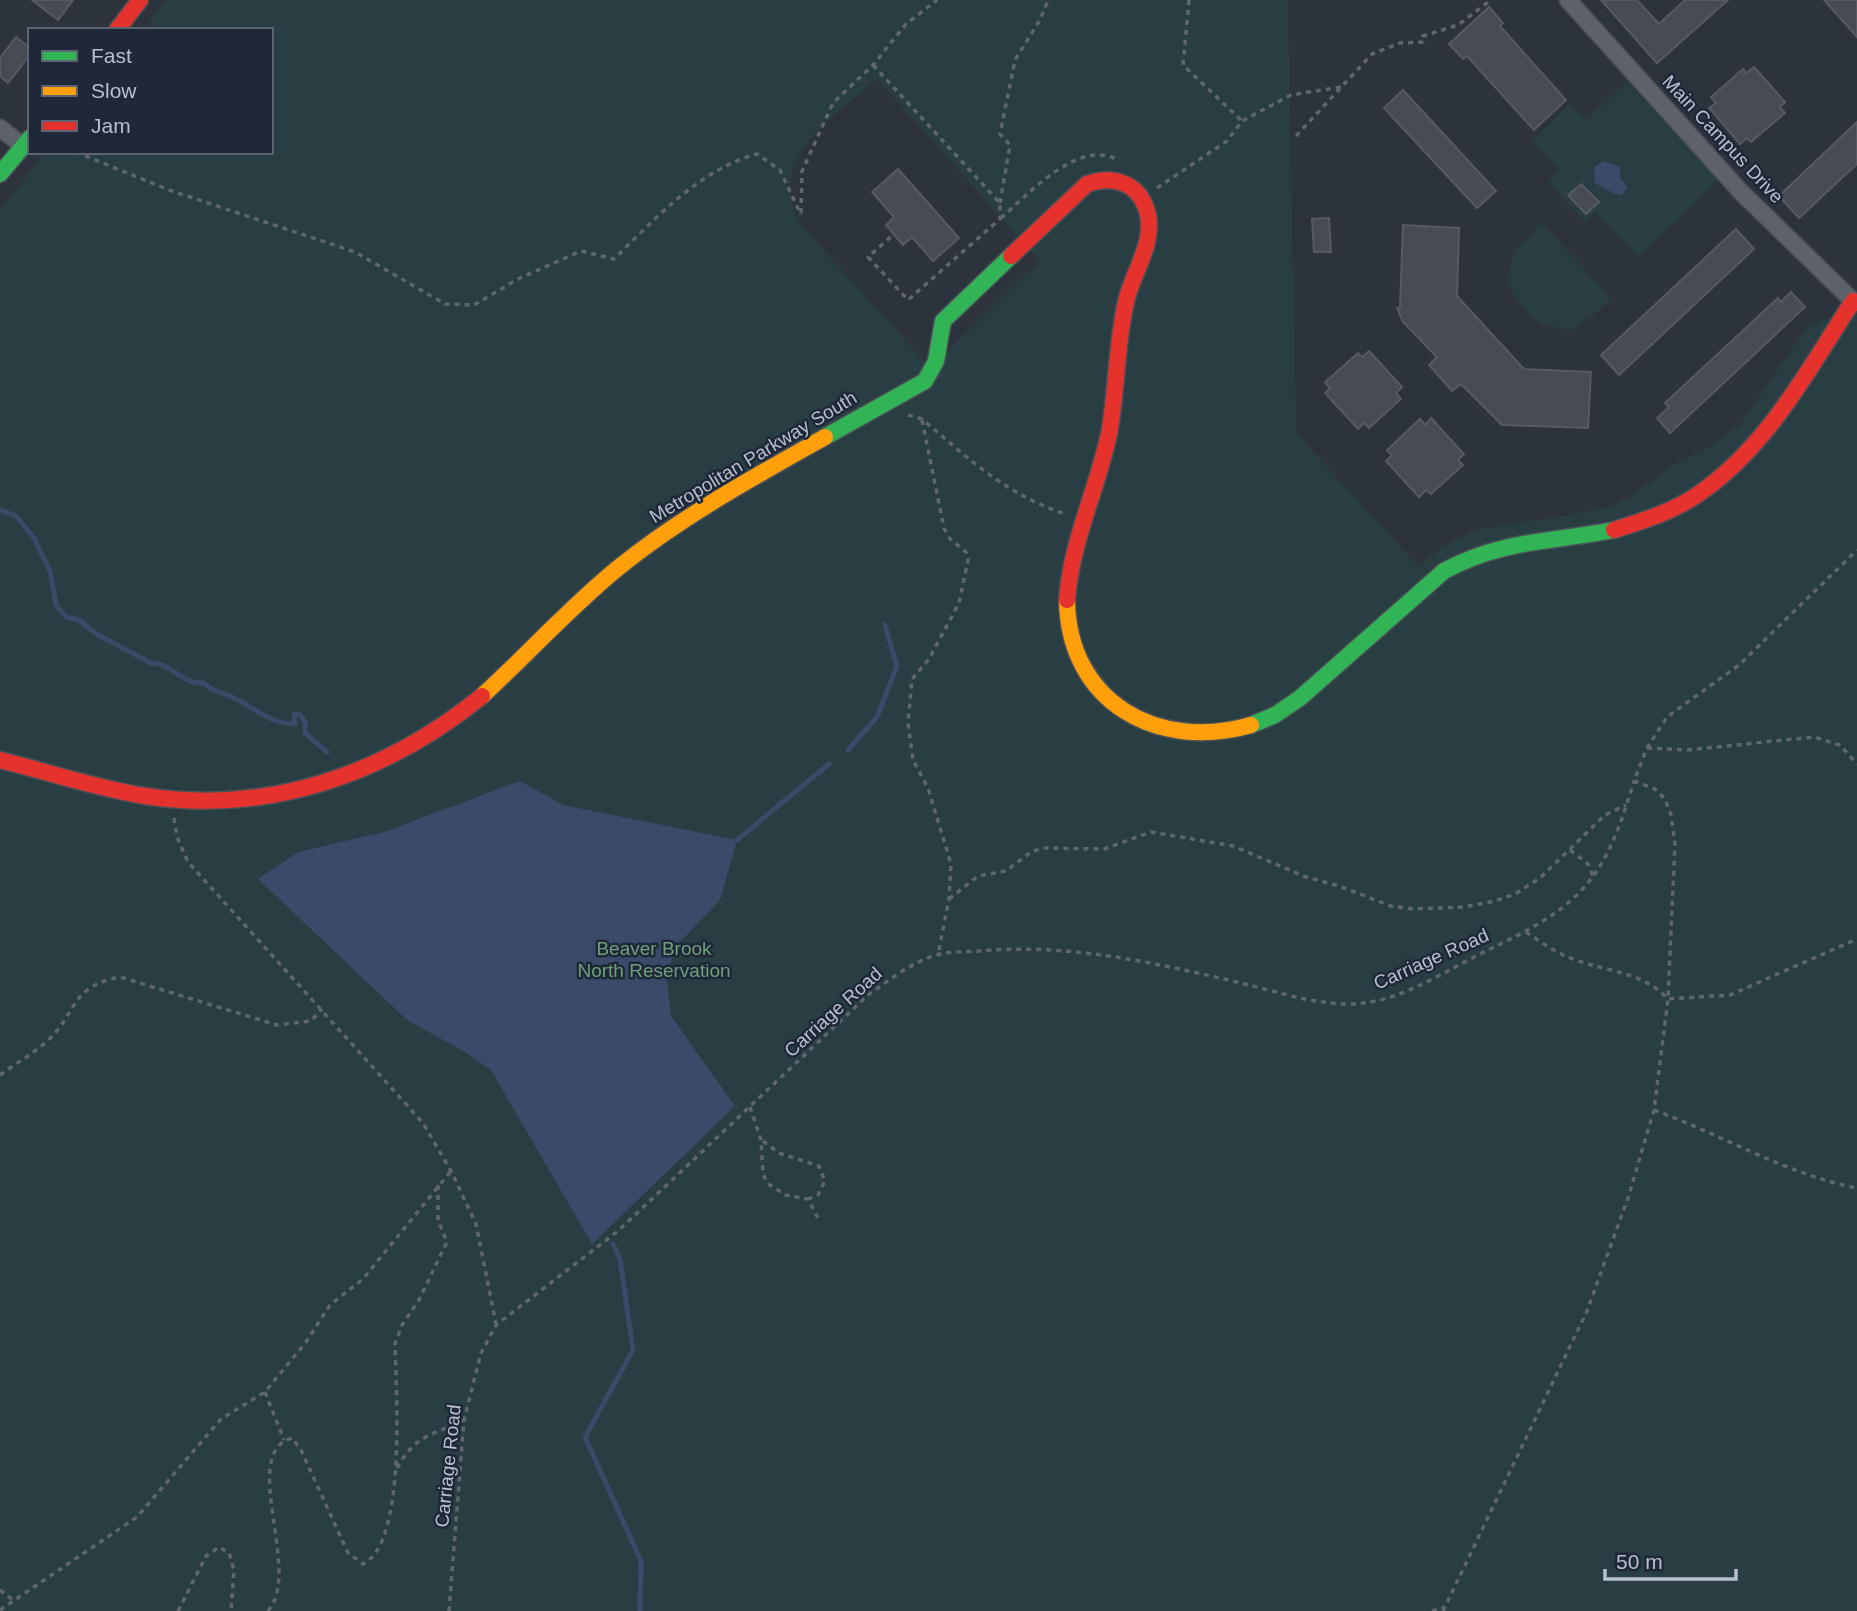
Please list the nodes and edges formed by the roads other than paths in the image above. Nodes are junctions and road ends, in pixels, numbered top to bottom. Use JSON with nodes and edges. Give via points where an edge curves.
{"nodes":[{"id":1,"x":140,"y":0,"type":"edge"},
{"id":2,"x":1568,"y":0,"type":"edge"},
{"id":3,"x":119,"y":28,"type":"edge"},
{"id":4,"x":0,"y":128,"type":"edge"},
{"id":5,"x":26,"y":142,"type":"edge"},
{"id":6,"x":0,"y":174,"type":"edge"},
{"id":7,"x":1855,"y":302,"type":"edge"},
{"id":8,"x":0,"y":760,"type":"edge"}],
"edges":[{"from":1,"to":3,"type":"street"},
{"from":2,"to":7,"type":"street","name":"Main Campus Drive","via":[[1741,191]]},
{"from":4,"to":5,"type":"street"},
{"from":5,"to":6,"type":"street"},
{"from":7,"to":8,"type":"street","name":"Metropolitan Parkway South","via":[[1760,439],[1717,484],[1693,500],[1641,523],[1496,545],[1470,555],[1444,571],[1277,714],[1220,733],[1167,731],[1139,722],[1097,688],[1070,636],[1067,600],[1112,423],[1125,302],[1149,226],[1145,209],[1127,183],[1101,177],[1087,184],[943,321],[936,361],[925,381],[657,539],[575,604],[455,718],[370,769],[295,792],[215,802],[146,796]]}]}
